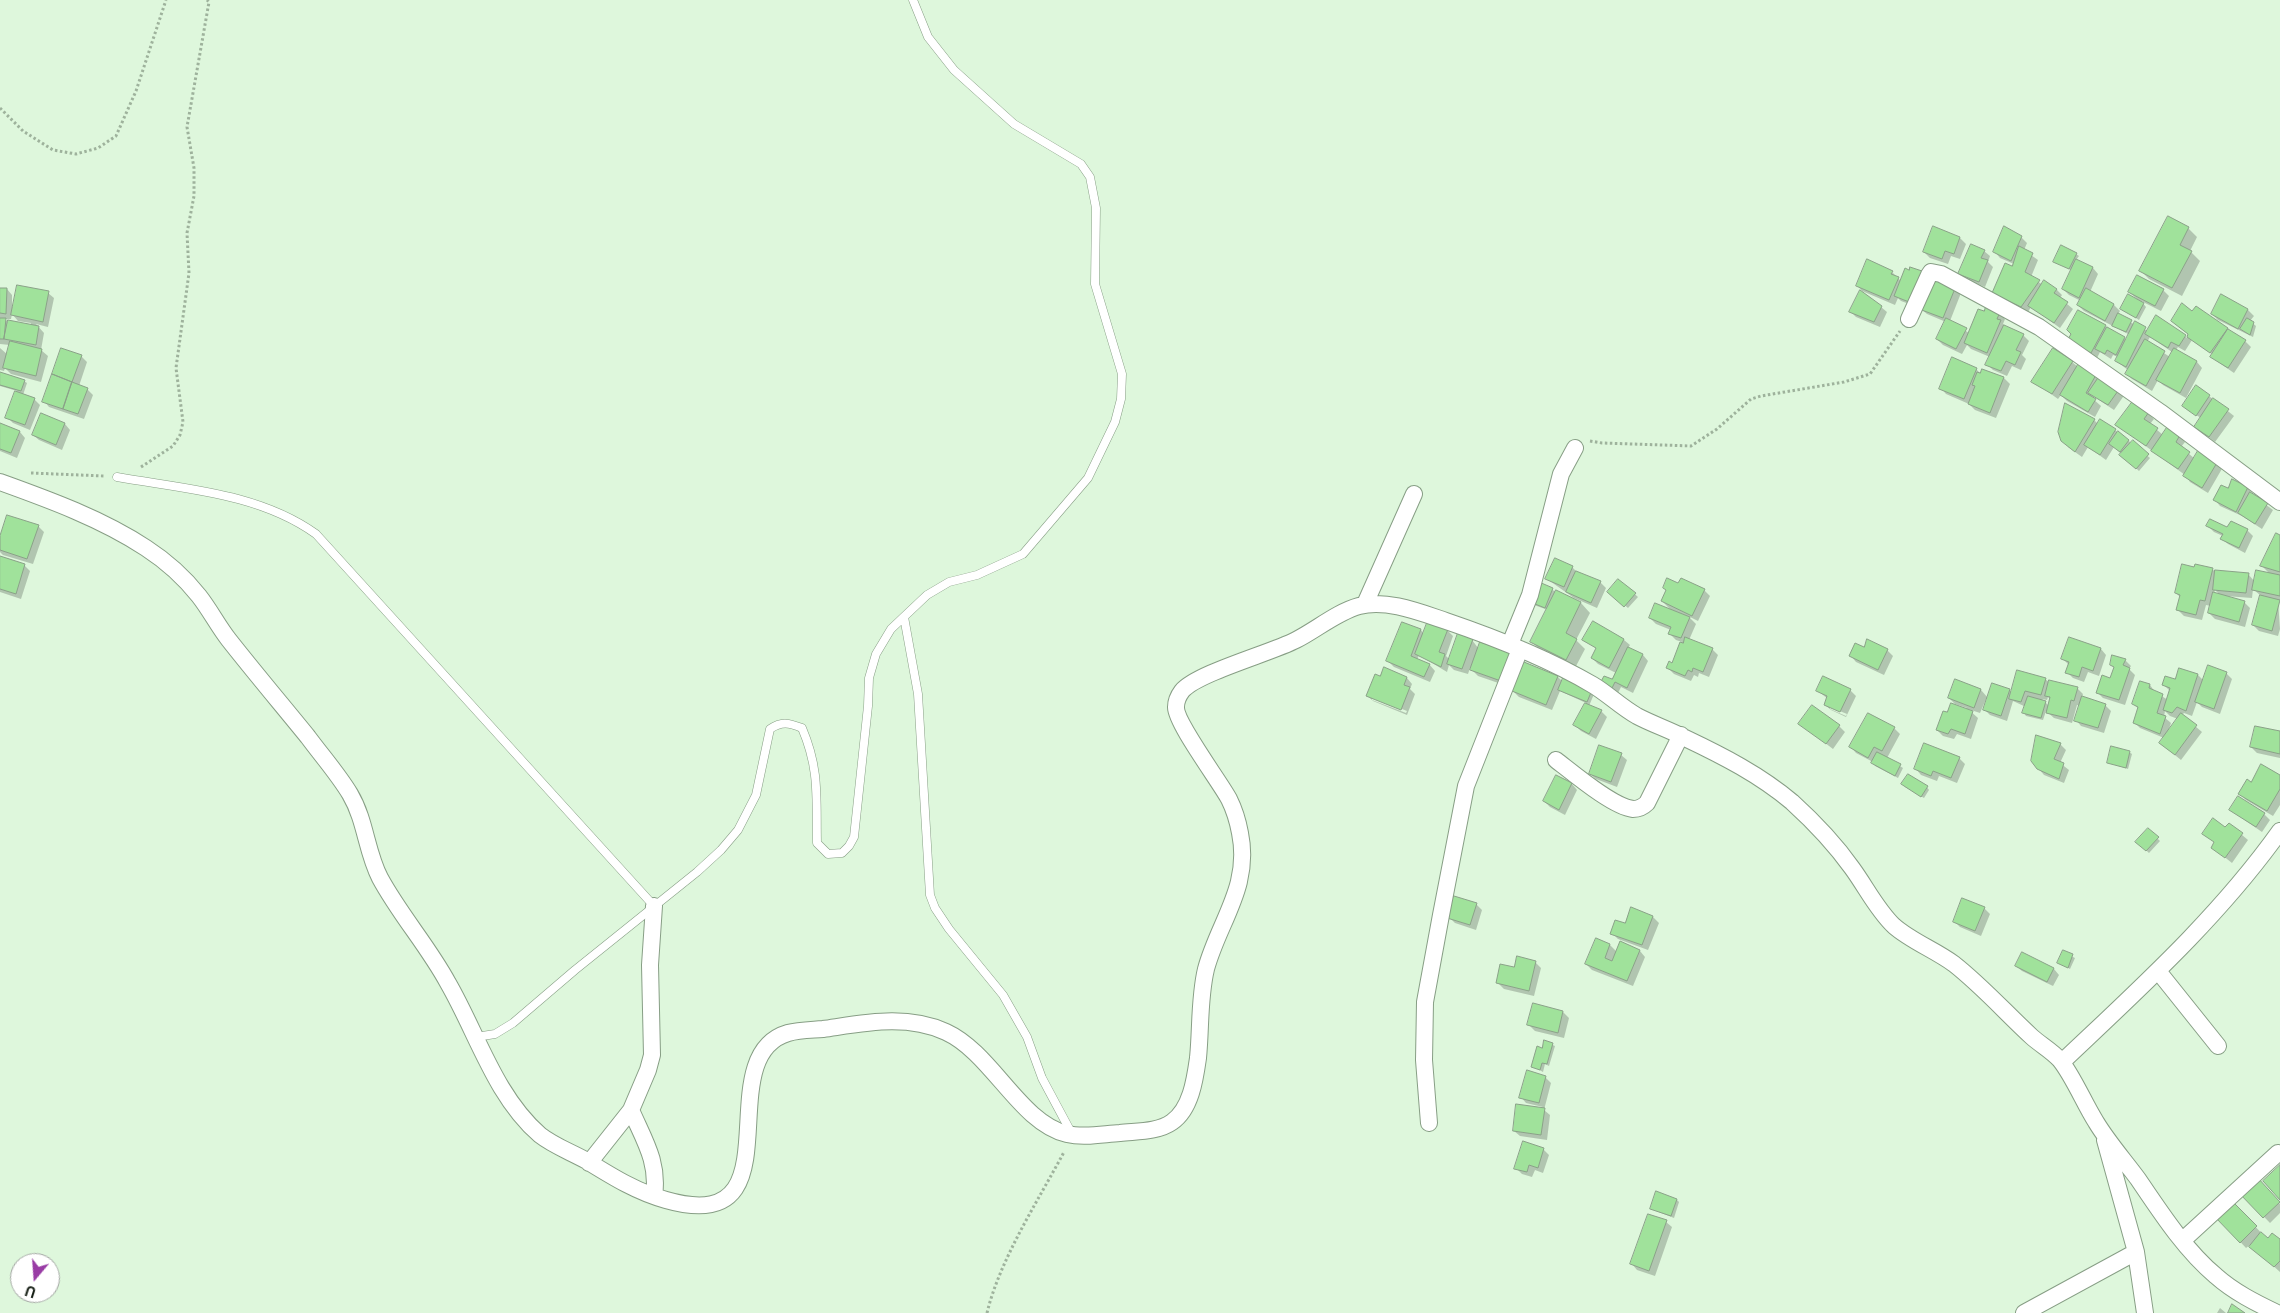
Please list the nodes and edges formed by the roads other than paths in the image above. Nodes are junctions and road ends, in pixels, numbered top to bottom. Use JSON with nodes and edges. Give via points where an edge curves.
{"nodes":[{"id":1,"x":913,"y":0,"type":"edge"},
{"id":2,"x":1909,"y":319,"type":"road end"},
{"id":3,"x":1575,"y":448,"type":"road end"},
{"id":4,"x":117,"y":477,"type":"road end"},
{"id":5,"x":0,"y":482,"type":"edge"},
{"id":6,"x":1414,"y":494,"type":"dead end"},
{"id":7,"x":2280,"y":502,"type":"edge"},
{"id":8,"x":1365,"y":604,"type":"junction"},
{"id":9,"x":904,"y":617,"type":"junction"},
{"id":10,"x":1515,"y":647,"type":"junction"},
{"id":11,"x":1681,"y":736,"type":"junction"},
{"id":12,"x":1556,"y":760,"type":"dead end"},
{"id":13,"x":2280,"y":831,"type":"edge"},
{"id":14,"x":654,"y":906,"type":"junction"},
{"id":15,"x":2158,"y":971,"type":"junction"},
{"id":16,"x":476,"y":1037,"type":"junction"},
{"id":17,"x":2218,"y":1046,"type":"dead end"},
{"id":18,"x":2062,"y":1062,"type":"junction"},
{"id":19,"x":631,"y":1110,"type":"junction"},
{"id":20,"x":1429,"y":1123,"type":"dead end"},
{"id":21,"x":2104,"y":1135,"type":"junction"},
{"id":22,"x":1073,"y":1136,"type":"junction"},
{"id":23,"x":2278,"y":1153,"type":"dead end"},
{"id":24,"x":589,"y":1163,"type":"junction"},
{"id":25,"x":654,"y":1196,"type":"junction"},
{"id":26,"x":2183,"y":1240,"type":"junction"},
{"id":27,"x":2136,"y":1252,"type":"junction"},
{"id":28,"x":2024,"y":1313,"type":"edge"},
{"id":29,"x":2145,"y":1313,"type":"edge"},
{"id":30,"x":2277,"y":1313,"type":"edge"}],
"edges":[{"from":1,"to":9,"type":"lane","via":[[928,37],[954,70],[1014,124],[1081,164],[1090,177],[1096,208],[1095,284],[1122,374],[1122,399],[1115,422],[1088,478],[1023,554],[977,575],[949,582],[927,595]]},
{"from":2,"to":7,"type":"street","via":[[1929,275],[1932,272],[1941,274],[2039,327]]},
{"from":3,"to":10,"type":"street","via":[[1561,474]]},
{"from":4,"to":14,"type":"lane","via":[[236,498],[297,520],[316,534]]},
{"from":5,"to":16,"type":"street","via":[[83,515],[146,547],[174,568],[203,601],[221,631],[284,707],[354,800],[364,824],[370,855],[382,882],[441,969]]},
{"from":6,"to":8,"type":"street"},
{"from":8,"to":10,"type":"street","via":[[1396,606]]},
{"from":8,"to":22,"type":"street","via":[[1346,611],[1291,643],[1200,680],[1185,688],[1178,698],[1176,707],[1183,725],[1233,806],[1243,856],[1235,901],[1204,976],[1197,1064],[1188,1103],[1171,1123],[1147,1130]]},
{"from":9,"to":14,"type":"lane","via":[[891,629],[876,654],[869,678],[854,836],[849,846],[842,853],[828,854],[817,843],[817,785],[812,752],[802,728],[779,723],[770,729],[756,795],[738,830],[722,850]]},
{"from":9,"to":22,"type":"lane","via":[[918,694],[930,895],[949,929],[1003,995],[1027,1037],[1042,1078]]},
{"from":10,"to":11,"type":"street","via":[[1596,687],[1635,715]]},
{"from":10,"to":20,"type":"street","via":[[1466,786],[1425,1002],[1424,1060]]},
{"from":11,"to":12,"type":"street","via":[[1642,808],[1617,804]]},
{"from":11,"to":18,"type":"street","via":[[1743,766],[1789,800],[1843,855],[1888,921],[1953,964]]},
{"from":13,"to":15,"type":"street","via":[[2222,904]]},
{"from":14,"to":16,"type":"lane","via":[[513,1023],[495,1034]]},
{"from":14,"to":19,"type":"street","via":[[650,966],[652,1055]]},
{"from":15,"to":17,"type":"street"},
{"from":15,"to":18,"type":"street"},
{"from":16,"to":24,"type":"street","via":[[514,1107],[538,1133]]},
{"from":18,"to":21,"type":"street"},
{"from":19,"to":24,"type":"street"},
{"from":19,"to":25,"type":"street","via":[[655,1168]]},
{"from":21,"to":26,"type":"street"},
{"from":21,"to":27,"type":"street"},
{"from":22,"to":25,"type":"street","via":[[1055,1131],[1030,1111],[970,1048],[942,1030],[918,1022],[894,1020],[784,1033],[766,1044],[755,1059],[742,1173],[734,1193],[708,1205],[677,1204]]},
{"from":23,"to":26,"type":"street"},
{"from":24,"to":25,"type":"street","via":[[623,1184]]},
{"from":26,"to":30,"type":"street","via":[[2208,1270]]},
{"from":27,"to":28,"type":"street"},
{"from":27,"to":29,"type":"street"}]}
